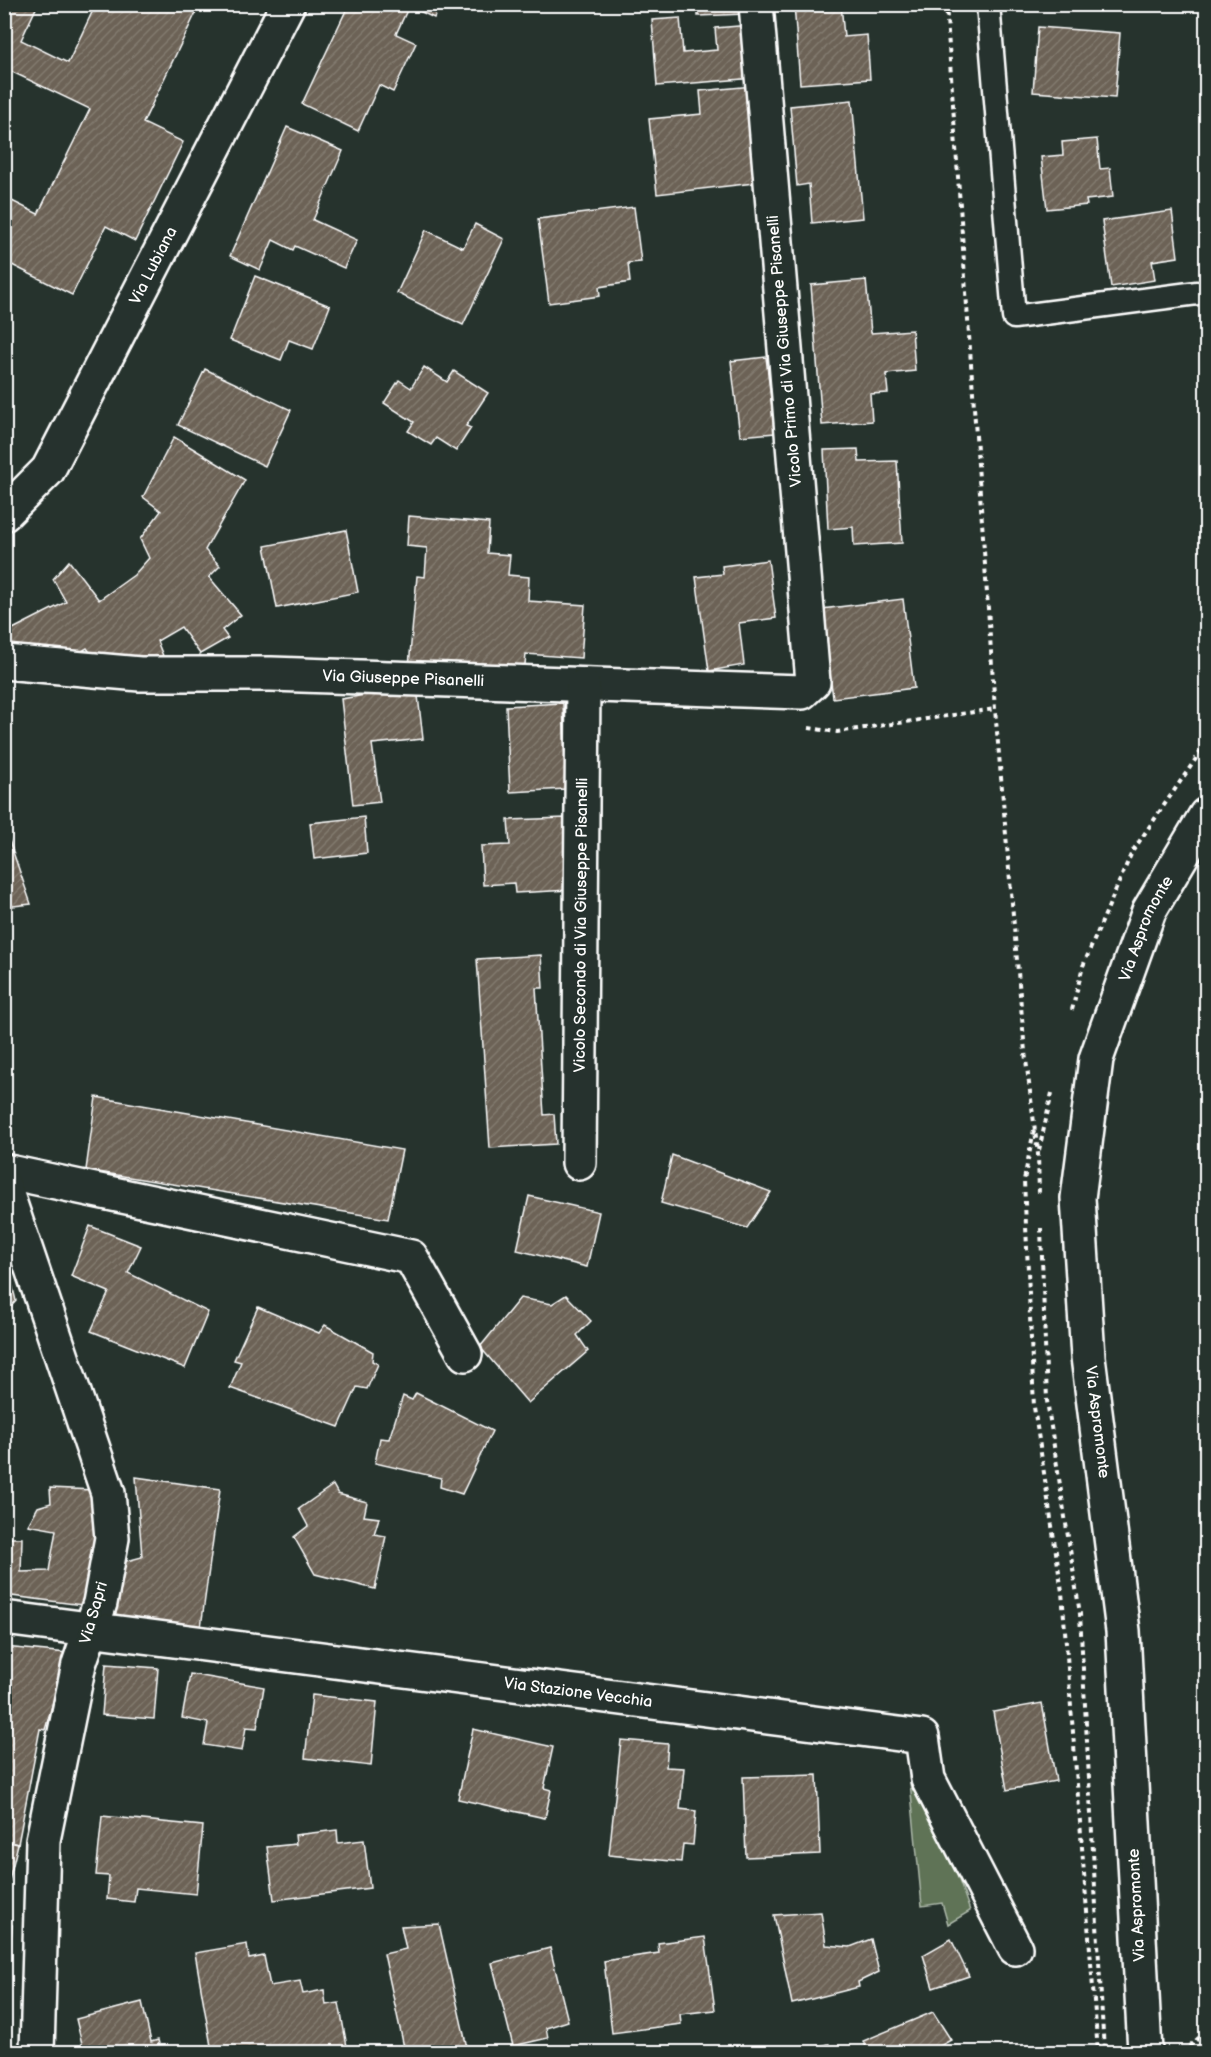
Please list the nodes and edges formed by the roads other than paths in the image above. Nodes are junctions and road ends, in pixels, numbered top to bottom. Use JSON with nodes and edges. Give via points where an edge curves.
{"nodes":[{"id":1,"x":288,"y":4,"type":"edge"},
{"id":2,"x":756,"y":4,"type":"edge"},
{"id":3,"x":988,"y":4,"type":"edge"},
{"id":4,"x":1197,"y":293,"type":"dead end"},
{"id":5,"x":4,"y":514,"type":"edge"},
{"id":6,"x":4,"y":662,"type":"edge"},
{"id":7,"x":583,"y":686,"type":"junction"},
{"id":8,"x":802,"y":692,"type":"joint"},
{"id":9,"x":1206,"y":815,"type":"edge"},
{"id":10,"x":579,"y":1163,"type":"dead end"},
{"id":11,"x":4,"y":1171,"type":"edge"},
{"id":12,"x":4,"y":1186,"type":"edge"},
{"id":13,"x":465,"y":1354,"type":"dead end"},
{"id":14,"x":4,"y":1618,"type":"edge"},
{"id":15,"x":91,"y":1629,"type":"junction"},
{"id":16,"x":1015,"y":1948,"type":"dead end"},
{"id":17,"x":37,"y":2052,"type":"edge"},
{"id":18,"x":1145,"y":2052,"type":"edge"}],
"edges":[{"from":1,"to":5,"type":"street","name":"Via Lubiana","via":[[48,470]]},
{"from":2,"to":8,"type":"street","name":"Vicolo Primo di Via Giuseppe Pisanelli","via":[[813,682]]},
{"from":3,"to":4,"type":"lane","via":[[1014,317]]},
{"from":6,"to":7,"type":"street","name":"Via Giuseppe Pisanelli","via":[[140,674],[271,674]]},
{"from":7,"to":8,"type":"street","name":"Via Giuseppe Pisanelli"},
{"from":7,"to":10,"type":"street","name":"Vicolo Secondo di Via Giuseppe Pisanelli"},
{"from":9,"to":18,"type":"street","name":"Via Aspromonte","via":[[1149,911],[1096,1059],[1078,1197],[1088,1357],[1123,1630]]},
{"from":11,"to":13,"type":"street","via":[[411,1257]]},
{"from":12,"to":15,"type":"street","name":"Via Sapri","via":[[108,1493],[112,1538]]},
{"from":14,"to":15,"type":"street","name":"Via Stazione Vecchia"},
{"from":15,"to":16,"type":"street","name":"Via Stazione Vecchia","via":[[922,1737],[928,1779]]},
{"from":15,"to":17,"type":"street","name":"Via Sapri","via":[[79,1664],[43,1840]]}]}
